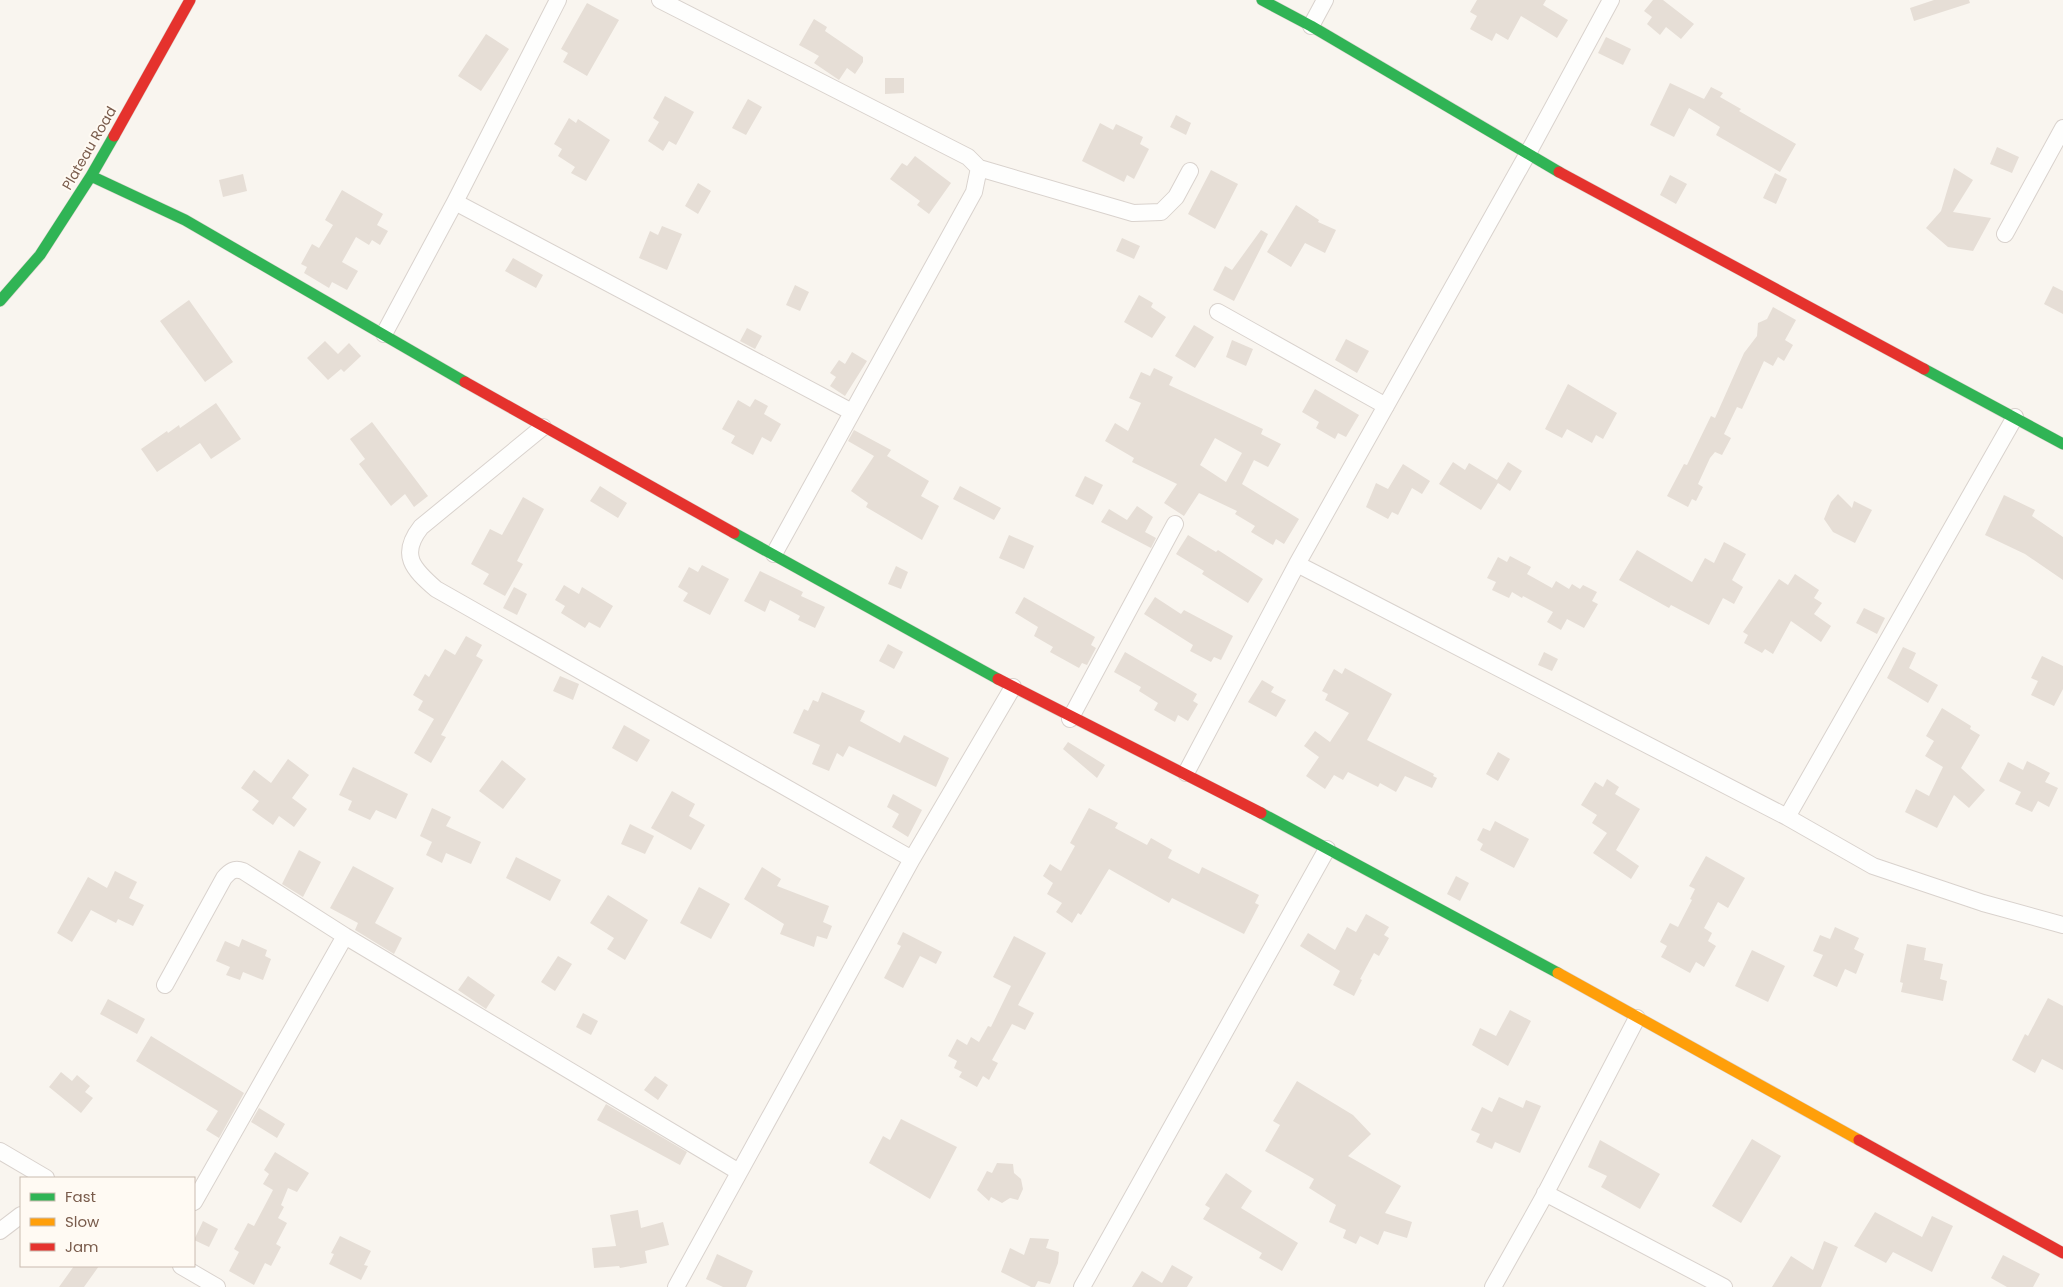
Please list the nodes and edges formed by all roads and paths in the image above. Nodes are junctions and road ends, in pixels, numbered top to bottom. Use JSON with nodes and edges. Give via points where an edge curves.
{"nodes":[{"id":1,"x":190,"y":0,"type":"edge"},
{"id":2,"x":558,"y":0,"type":"edge"},
{"id":3,"x":660,"y":0,"type":"edge"},
{"id":4,"x":1262,"y":0,"type":"edge"},
{"id":5,"x":1325,"y":0,"type":"edge"},
{"id":6,"x":1611,"y":0,"type":"edge"},
{"id":7,"x":1311,"y":26,"type":"junction"},
{"id":8,"x":2063,"y":128,"type":"edge"},
{"id":9,"x":1527,"y":155,"type":"junction"},
{"id":10,"x":979,"y":168,"type":"junction"},
{"id":11,"x":1190,"y":171,"type":"dead end"},
{"id":12,"x":91,"y":176,"type":"junction"},
{"id":13,"x":455,"y":202,"type":"junction"},
{"id":14,"x":2005,"y":234,"type":"dead end"},
{"id":15,"x":0,"y":301,"type":"edge"},
{"id":16,"x":1218,"y":312,"type":"dead end"},
{"id":17,"x":384,"y":334,"type":"junction"},
{"id":18,"x":1386,"y":406,"type":"junction"},
{"id":19,"x":852,"y":412,"type":"junction"},
{"id":20,"x":2015,"y":417,"type":"junction"},
{"id":21,"x":543,"y":427,"type":"junction"},
{"id":22,"x":2063,"y":444,"type":"edge"},
{"id":23,"x":1176,"y":524,"type":"dead end"},
{"id":24,"x":774,"y":554,"type":"junction"},
{"id":25,"x":1297,"y":564,"type":"junction"},
{"id":26,"x":1013,"y":687,"type":"junction"},
{"id":27,"x":1070,"y":719,"type":"junction"},
{"id":28,"x":1186,"y":773,"type":"junction"},
{"id":29,"x":1787,"y":816,"type":"junction"},
{"id":30,"x":1327,"y":849,"type":"junction"},
{"id":31,"x":912,"y":859,"type":"junction"},
{"id":32,"x":2063,"y":925,"type":"edge"},
{"id":33,"x":345,"y":936,"type":"junction"},
{"id":34,"x":165,"y":985,"type":"dead end"},
{"id":35,"x":1637,"y":1018,"type":"junction"},
{"id":36,"x":0,"y":1151,"type":"edge"},
{"id":37,"x":739,"y":1172,"type":"junction"},
{"id":38,"x":44,"y":1177,"type":"edge"},
{"id":39,"x":1546,"y":1193,"type":"junction"},
{"id":40,"x":195,"y":1200,"type":"edge"},
{"id":41,"x":20,"y":1216,"type":"edge"},
{"id":42,"x":0,"y":1231,"type":"edge"},
{"id":43,"x":2063,"y":1253,"type":"edge"},
{"id":44,"x":183,"y":1267,"type":"edge"},
{"id":45,"x":216,"y":1287,"type":"edge"},
{"id":46,"x":676,"y":1287,"type":"edge"},
{"id":47,"x":1082,"y":1287,"type":"edge"},
{"id":48,"x":1494,"y":1287,"type":"edge"},
{"id":49,"x":1724,"y":1287,"type":"edge"}],
"edges":[{"from":1,"to":12,"type":"street","name":"Plateau Road"},
{"from":2,"to":13,"type":"street"},
{"from":3,"to":10,"type":"street","via":[[968,157]]},
{"from":4,"to":7,"type":"street"},
{"from":5,"to":7,"type":"street"},
{"from":6,"to":9,"type":"street"},
{"from":7,"to":9,"type":"street"},
{"from":8,"to":14,"type":"street"},
{"from":9,"to":18,"type":"street"},
{"from":9,"to":20,"type":"street"},
{"from":10,"to":11,"type":"street","via":[[1133,213],[1161,212],[1176,198]]},
{"from":10,"to":19,"type":"street","via":[[974,192]]},
{"from":12,"to":15,"type":"street","name":"Plateau Road","via":[[40,255]]},
{"from":12,"to":17,"type":"street","via":[[185,220]]},
{"from":13,"to":17,"type":"street"},
{"from":13,"to":19,"type":"street"},
{"from":16,"to":18,"type":"street"},
{"from":17,"to":21,"type":"street"},
{"from":18,"to":25,"type":"street"},
{"from":19,"to":24,"type":"street"},
{"from":20,"to":22,"type":"street"},
{"from":20,"to":29,"type":"street"},
{"from":21,"to":24,"type":"street"},
{"from":21,"to":31,"type":"street","via":[[421,527],[410,548],[413,567],[436,589]]},
{"from":23,"to":27,"type":"street"},
{"from":24,"to":26,"type":"street"},
{"from":25,"to":28,"type":"street"},
{"from":25,"to":29,"type":"street"},
{"from":26,"to":27,"type":"street"},
{"from":26,"to":31,"type":"street"},
{"from":27,"to":28,"type":"street"},
{"from":28,"to":30,"type":"street"},
{"from":29,"to":32,"type":"street","via":[[1872,866],[1983,903]]},
{"from":30,"to":35,"type":"street"},
{"from":30,"to":47,"type":"street"},
{"from":31,"to":37,"type":"street"},
{"from":33,"to":34,"type":"street","via":[[237,869],[224,878]]},
{"from":33,"to":37,"type":"street"},
{"from":33,"to":40,"type":"street"},
{"from":35,"to":39,"type":"street"},
{"from":35,"to":43,"type":"street"},
{"from":36,"to":38,"type":"street"},
{"from":37,"to":46,"type":"street"},
{"from":39,"to":48,"type":"street"},
{"from":39,"to":49,"type":"street"},
{"from":41,"to":42,"type":"street"},
{"from":44,"to":45,"type":"street"}]}
